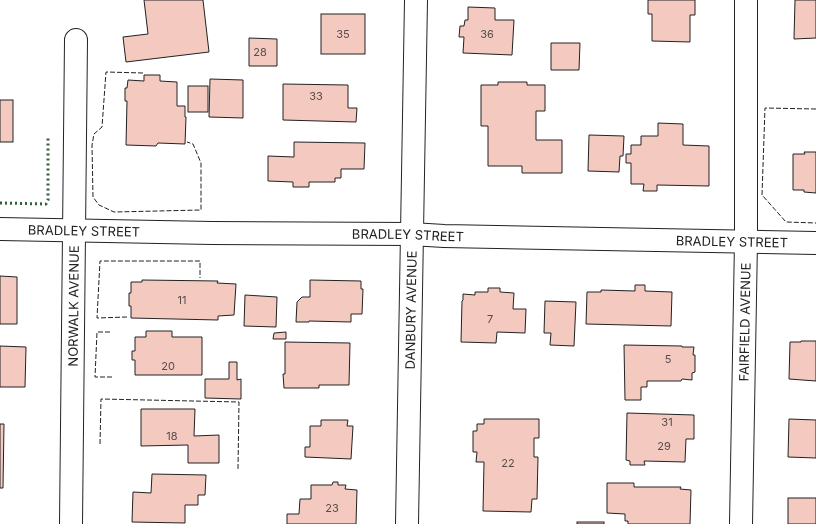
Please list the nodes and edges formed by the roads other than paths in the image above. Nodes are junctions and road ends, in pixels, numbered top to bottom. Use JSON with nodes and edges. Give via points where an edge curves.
{"nodes":[{"id":1,"x":416,"y":0,"type":"edge"},
{"id":2,"x":746,"y":0,"type":"edge"},
{"id":3,"x":76,"y":40,"type":"dead end"},
{"id":4,"x":0,"y":229,"type":"edge"},
{"id":5,"x":74,"y":231,"type":"junction"},
{"id":6,"x":411,"y":234,"type":"junction"},
{"id":7,"x":746,"y":241,"type":"junction"},
{"id":8,"x":816,"y":243,"type":"edge"},
{"id":9,"x":71,"y":524,"type":"edge"},
{"id":10,"x":407,"y":524,"type":"edge"},
{"id":11,"x":741,"y":524,"type":"edge"}],
"edges":[{"from":1,"to":6,"type":"street","name":"DANBURY AVENUE"},
{"from":2,"to":7,"type":"street","name":"FAIRFIELD AVENUE"},
{"from":3,"to":5,"type":"street","name":"NORWALK AVENUE"},
{"from":4,"to":5,"type":"street","name":"BRADLEY STREET"},
{"from":5,"to":6,"type":"street","name":"BRADLEY STREET"},
{"from":5,"to":9,"type":"street","name":"NORWALK AVENUE"},
{"from":6,"to":7,"type":"street","name":"BRADLEY STREET"},
{"from":6,"to":10,"type":"street","name":"DANBURY AVENUE"},
{"from":7,"to":8,"type":"street","name":"BRADLEY STREET"},
{"from":7,"to":11,"type":"street","name":"FAIRFIELD AVENUE"}]}
